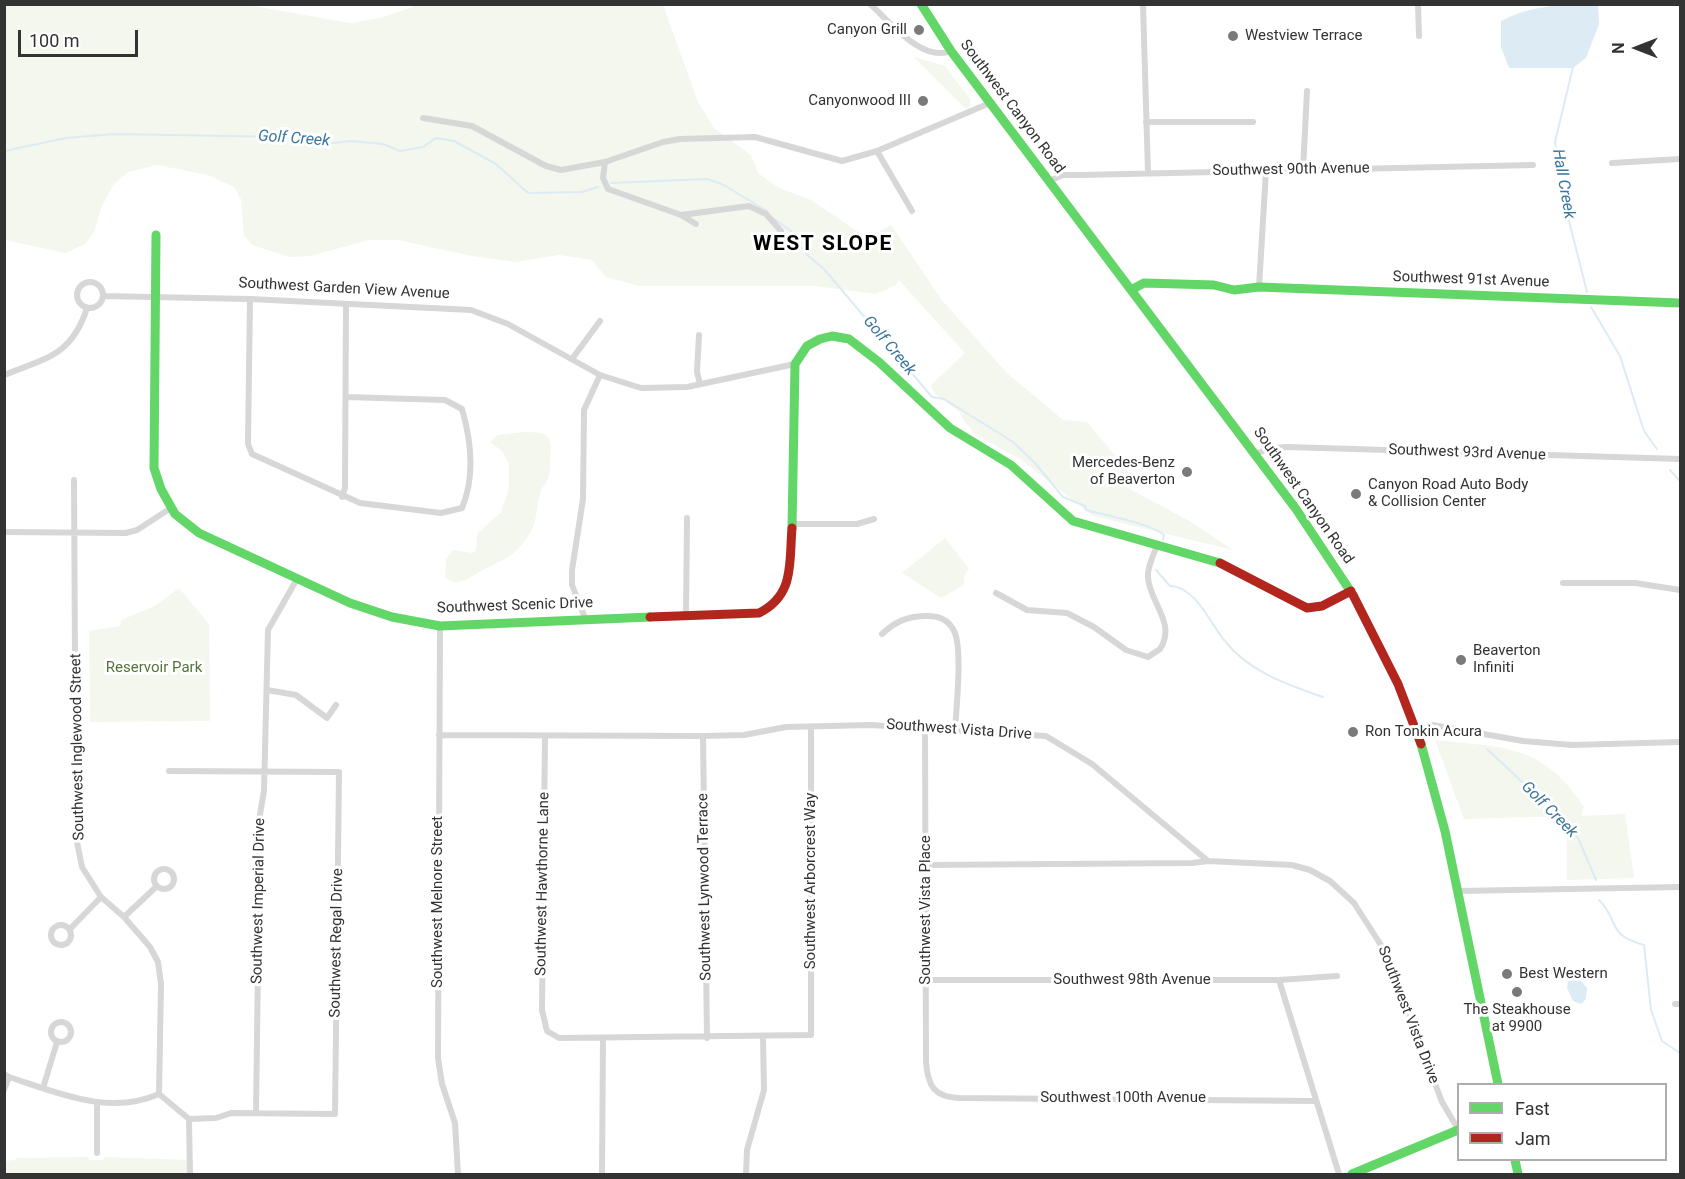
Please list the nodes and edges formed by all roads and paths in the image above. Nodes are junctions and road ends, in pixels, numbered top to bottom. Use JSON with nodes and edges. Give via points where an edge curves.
{"nodes":[{"id":1,"x":870,"y":4,"type":"edge"},
{"id":2,"x":921,"y":4,"type":"edge"},
{"id":3,"x":1143,"y":4,"type":"edge"},
{"id":4,"x":1418,"y":4,"type":"edge"},
{"id":5,"x":1419,"y":36,"type":"dead end"},
{"id":6,"x":951,"y":51,"type":"junction"},
{"id":7,"x":1307,"y":91,"type":"dead end"},
{"id":8,"x":990,"y":103,"type":"junction"},
{"id":9,"x":423,"y":118,"type":"dead end"},
{"id":10,"x":1146,"y":122,"type":"junction"},
{"id":11,"x":1253,"y":122,"type":"dead end"},
{"id":12,"x":877,"y":151,"type":"junction"},
{"id":13,"x":1680,"y":159,"type":"edge"},
{"id":14,"x":605,"y":162,"type":"junction"},
{"id":15,"x":1612,"y":163,"type":"dead end"},
{"id":16,"x":1533,"y":165,"type":"dead end"},
{"id":17,"x":1303,"y":170,"type":"junction"},
{"id":18,"x":1266,"y":171,"type":"junction"},
{"id":19,"x":1148,"y":173,"type":"junction"},
{"id":20,"x":1049,"y":181,"type":"junction"},
{"id":21,"x":912,"y":212,"type":"dead end"},
{"id":22,"x":681,"y":215,"type":"junction"},
{"id":23,"x":696,"y":224,"type":"dead end"},
{"id":24,"x":781,"y":231,"type":"dead end"},
{"id":25,"x":156,"y":235,"type":"dead end"},
{"id":26,"x":1260,"y":287,"type":"junction"},
{"id":27,"x":1131,"y":290,"type":"junction"},
{"id":28,"x":103,"y":296,"type":"junction"},
{"id":29,"x":155,"y":296,"type":"junction"},
{"id":30,"x":250,"y":299,"type":"junction"},
{"id":31,"x":1680,"y":303,"type":"edge"},
{"id":32,"x":346,"y":304,"type":"junction"},
{"id":33,"x":87,"y":308,"type":"junction"},
{"id":34,"x":600,"y":321,"type":"dead end"},
{"id":35,"x":699,"y":334,"type":"dead end"},
{"id":36,"x":572,"y":360,"type":"junction"},
{"id":37,"x":795,"y":364,"type":"junction"},
{"id":38,"x":4,"y":375,"type":"edge"},
{"id":39,"x":600,"y":375,"type":"junction"},
{"id":40,"x":700,"y":384,"type":"junction"},
{"id":41,"x":346,"y":397,"type":"junction"},
{"id":42,"x":1256,"y":454,"type":"junction"},
{"id":43,"x":1680,"y":459,"type":"edge"},
{"id":44,"x":74,"y":480,"type":"dead end"},
{"id":45,"x":342,"y":497,"type":"junction"},
{"id":46,"x":171,"y":508,"type":"junction"},
{"id":47,"x":687,"y":518,"type":"dead end"},
{"id":48,"x":874,"y":519,"type":"dead end"},
{"id":49,"x":792,"y":524,"type":"junction"},
{"id":50,"x":4,"y":532,"type":"edge"},
{"id":51,"x":75,"y":533,"type":"junction"},
{"id":52,"x":1157,"y":545,"type":"junction"},
{"id":53,"x":297,"y":579,"type":"junction"},
{"id":54,"x":1563,"y":583,"type":"dead end"},
{"id":55,"x":1680,"y":590,"type":"edge"},
{"id":56,"x":1351,"y":591,"type":"junction"},
{"id":57,"x":996,"y":593,"type":"dead end"},
{"id":58,"x":686,"y":614,"type":"junction"},
{"id":59,"x":585,"y":618,"type":"junction"},
{"id":60,"x":440,"y":626,"type":"junction"},
{"id":61,"x":882,"y":634,"type":"dead end"},
{"id":62,"x":267,"y":690,"type":"junction"},
{"id":63,"x":336,"y":705,"type":"dead end"},
{"id":64,"x":812,"y":727,"type":"junction"},
{"id":65,"x":925,"y":728,"type":"junction"},
{"id":66,"x":1416,"y":730,"type":"junction"},
{"id":67,"x":955,"y":732,"type":"junction"},
{"id":68,"x":439,"y":735,"type":"junction"},
{"id":69,"x":545,"y":736,"type":"junction"},
{"id":70,"x":703,"y":736,"type":"junction"},
{"id":71,"x":1680,"y":742,"type":"edge"},
{"id":72,"x":169,"y":771,"type":"dead end"},
{"id":73,"x":264,"y":771,"type":"junction"},
{"id":74,"x":1208,"y":861,"type":"junction"},
{"id":75,"x":926,"y":865,"type":"junction"},
{"id":76,"x":157,"y":886,"type":"dead end"},
{"id":77,"x":1680,"y":887,"type":"edge"},
{"id":78,"x":1458,"y":891,"type":"junction"},
{"id":79,"x":101,"y":897,"type":"junction"},
{"id":80,"x":124,"y":917,"type":"junction"},
{"id":81,"x":70,"y":929,"type":"dead end"},
{"id":82,"x":1337,"y":976,"type":"dead end"},
{"id":83,"x":926,"y":980,"type":"junction"},
{"id":84,"x":1279,"y":980,"type":"junction"},
{"id":85,"x":763,"y":1037,"type":"junction"},
{"id":86,"x":603,"y":1038,"type":"junction"},
{"id":87,"x":707,"y":1038,"type":"junction"},
{"id":88,"x":57,"y":1042,"type":"dead end"},
{"id":89,"x":7,"y":1076,"type":"edge"},
{"id":90,"x":1498,"y":1083,"type":"edge"},
{"id":91,"x":43,"y":1088,"type":"junction"},
{"id":92,"x":4,"y":1090,"type":"edge"},
{"id":93,"x":933,"y":1091,"type":"joint"},
{"id":94,"x":159,"y":1094,"type":"junction"},
{"id":95,"x":1315,"y":1101,"type":"junction"},
{"id":96,"x":97,"y":1103,"type":"junction"},
{"id":97,"x":256,"y":1113,"type":"junction"},
{"id":98,"x":189,"y":1119,"type":"junction"},
{"id":99,"x":1457,"y":1128,"type":"edge"},
{"id":100,"x":1457,"y":1130,"type":"edge"},
{"id":101,"x":97,"y":1154,"type":"dead end"},
{"id":102,"x":190,"y":1174,"type":"edge"},
{"id":103,"x":458,"y":1174,"type":"edge"},
{"id":104,"x":602,"y":1174,"type":"edge"},
{"id":105,"x":746,"y":1174,"type":"edge"},
{"id":106,"x":1339,"y":1174,"type":"edge"},
{"id":107,"x":1352,"y":1174,"type":"edge"}],
"edges":[{"from":1,"to":6,"type":"street","via":[[924,50]]},
{"from":2,"to":6,"type":"street","name":"Southwest Canyon Road"},
{"from":3,"to":10,"type":"street"},
{"from":4,"to":5,"type":"street"},
{"from":6,"to":8,"type":"street","name":"Southwest Canyon Road"},
{"from":7,"to":17,"type":"street"},
{"from":8,"to":12,"type":"street"},
{"from":8,"to":20,"type":"street","name":"Southwest Canyon Road"},
{"from":9,"to":14,"type":"street","via":[[472,126],[555,170]]},
{"from":10,"to":11,"type":"street"},
{"from":10,"to":19,"type":"street"},
{"from":12,"to":14,"type":"street","via":[[842,161],[754,137],[680,139]]},
{"from":12,"to":21,"type":"street"},
{"from":13,"to":15,"type":"street"},
{"from":14,"to":22,"type":"street","via":[[603,177],[608,189]]},
{"from":16,"to":17,"type":"street","name":"Southwest 90th Avenue"},
{"from":17,"to":18,"type":"street","name":"Southwest 90th Avenue"},
{"from":18,"to":19,"type":"street","name":"Southwest 90th Avenue"},
{"from":18,"to":26,"type":"street"},
{"from":19,"to":20,"type":"street","name":"Southwest 90th Avenue","via":[[1063,175]]},
{"from":20,"to":27,"type":"street","name":"Southwest Canyon Road"},
{"from":22,"to":23,"type":"street"},
{"from":22,"to":24,"type":"street","via":[[749,206],[766,214]]},
{"from":25,"to":29,"type":"street","name":"Southwest Scenic Drive"},
{"from":26,"to":27,"type":"street","name":"Southwest 91st Avenue","via":[[1234,290],[1144,283]]},
{"from":26,"to":31,"type":"street","name":"Southwest 91st Avenue"},
{"from":27,"to":42,"type":"street","name":"Southwest Canyon Road"},
{"from":28,"to":29,"type":"street","name":"Southwest Garden View Avenue"},
{"from":28,"to":33,"type":"street","via":[[99,305]]},
{"from":28,"to":33,"type":"street","name":"Southwest Garden View Avenue","via":[[96,284],[84,284],[78,299]]},
{"from":29,"to":30,"type":"street","name":"Southwest Garden View Avenue"},
{"from":29,"to":46,"type":"street","name":"Southwest Scenic Drive","via":[[154,468]]},
{"from":30,"to":32,"type":"street","name":"Southwest Garden View Avenue"},
{"from":30,"to":45,"type":"street","via":[[250,450],[257,459]]},
{"from":32,"to":36,"type":"street","name":"Southwest Garden View Avenue","via":[[471,310],[508,324]]},
{"from":32,"to":41,"type":"street"},
{"from":33,"to":38,"type":"street","via":[[81,325],[62,351]]},
{"from":34,"to":36,"type":"street"},
{"from":35,"to":40,"type":"street"},
{"from":36,"to":39,"type":"street","name":"Southwest Garden View Avenue"},
{"from":37,"to":40,"type":"street","name":"Southwest Garden View Avenue"},
{"from":37,"to":49,"type":"street","name":"Southwest Scenic Drive"},
{"from":37,"to":52,"type":"street","via":[[807,346],[820,339],[849,339],[950,428],[1011,465],[1073,520]]},
{"from":39,"to":40,"type":"street","name":"Southwest Garden View Avenue","via":[[641,388]]},
{"from":39,"to":59,"type":"street","via":[[584,410],[583,500],[572,570],[572,585]]},
{"from":41,"to":45,"type":"street"},
{"from":41,"to":45,"type":"street","via":[[446,400],[462,409],[471,438],[468,493],[462,508],[441,513],[360,504]]},
{"from":42,"to":43,"type":"street","name":"Southwest 93rd Avenue","via":[[1288,447]]},
{"from":42,"to":56,"type":"street","name":"Southwest Canyon Road"},
{"from":44,"to":51,"type":"street","name":"Southwest Inglewood Street"},
{"from":46,"to":51,"type":"street","via":[[126,533]]},
{"from":46,"to":53,"type":"street","name":"Southwest Scenic Drive","via":[[198,533]]},
{"from":47,"to":58,"type":"street"},
{"from":48,"to":49,"type":"street","via":[[857,524]]},
{"from":49,"to":58,"type":"street","name":"Southwest Scenic Drive","via":[[787,585],[775,604],[759,613]]},
{"from":50,"to":51,"type":"street"},
{"from":51,"to":79,"type":"street","name":"Southwest Inglewood Street","via":[[76,837],[82,867]]},
{"from":52,"to":56,"type":"street","via":[[1230,566],[1307,608],[1322,606]]},
{"from":52,"to":57,"type":"street","via":[[1148,579],[1165,633],[1160,649],[1148,657],[1126,650],[1067,613],[1027,610]]},
{"from":53,"to":60,"type":"street","name":"Southwest Scenic Drive","via":[[392,617]]},
{"from":53,"to":62,"type":"street","name":"Southwest Imperial Drive","via":[[268,630]]},
{"from":54,"to":55,"type":"street","via":[[1635,583]]},
{"from":56,"to":66,"type":"street","name":"Southwest Canyon Road","via":[[1384,654]]},
{"from":58,"to":59,"type":"street","name":"Southwest Scenic Drive"},
{"from":59,"to":60,"type":"street","name":"Southwest Scenic Drive"},
{"from":60,"to":68,"type":"street","name":"Southwest Melnore Street"},
{"from":61,"to":67,"type":"street","via":[[894,623],[914,616],[937,617],[952,626],[958,643]]},
{"from":62,"to":63,"type":"street","via":[[296,695],[327,718]]},
{"from":62,"to":73,"type":"street","name":"Southwest Imperial Drive"},
{"from":64,"to":65,"type":"street","name":"Southwest Vista Drive"},
{"from":64,"to":70,"type":"street","name":"Southwest Vista Drive"},
{"from":64,"to":85,"type":"street","name":"Southwest Arborcrest Way","via":[[811,1035]]},
{"from":65,"to":67,"type":"street","name":"Southwest Vista Drive"},
{"from":65,"to":75,"type":"street","name":"Southwest Vista Place"},
{"from":66,"to":71,"type":"street","via":[[1433,725],[1523,741],[1572,745]]},
{"from":66,"to":78,"type":"street","name":"Southwest Canyon Road","via":[[1439,805]]},
{"from":67,"to":74,"type":"street","name":"Southwest Vista Drive","via":[[1046,736],[1092,764]]},
{"from":68,"to":69,"type":"street","name":"Southwest Vista Drive"},
{"from":68,"to":103,"type":"street","name":"Southwest Melnore Street","via":[[438,1058],[455,1123]]},
{"from":69,"to":70,"type":"street","name":"Southwest Vista Drive"},
{"from":69,"to":86,"type":"street","name":"Southwest Hawthorne Lane","via":[[542,1011],[547,1032],[559,1038]]},
{"from":70,"to":87,"type":"street","name":"Southwest Lynwood Terrace"},
{"from":72,"to":73,"type":"street"},
{"from":73,"to":97,"type":"street","name":"Southwest Imperial Drive"},
{"from":73,"to":97,"type":"street","name":"Southwest Regal Drive","via":[[339,772],[335,1114]]},
{"from":74,"to":75,"type":"street"},
{"from":74,"to":99,"type":"street","name":"Southwest Vista Drive","via":[[1292,865],[1310,870],[1330,881],[1354,903],[1386,953],[1442,1102]]},
{"from":75,"to":83,"type":"street","name":"Southwest Vista Place"},
{"from":76,"to":80,"type":"street"},
{"from":77,"to":78,"type":"street"},
{"from":78,"to":90,"type":"street","name":"Southwest Canyon Road"},
{"from":79,"to":80,"type":"street","name":"Southwest Inglewood Street"},
{"from":79,"to":81,"type":"street"},
{"from":80,"to":94,"type":"street","name":"Southwest Inglewood Street","via":[[158,962]]},
{"from":82,"to":84,"type":"street","name":"Southwest 98th Avenue"},
{"from":83,"to":84,"type":"street","name":"Southwest 98th Avenue"},
{"from":83,"to":93,"type":"street","name":"Southwest Vista Place","via":[[927,1079]]},
{"from":84,"to":95,"type":"street"},
{"from":85,"to":87,"type":"street"},
{"from":85,"to":105,"type":"street","via":[[764,1090],[747,1150]]},
{"from":86,"to":87,"type":"street"},
{"from":86,"to":104,"type":"street"},
{"from":88,"to":91,"type":"street"},
{"from":89,"to":91,"type":"street"},
{"from":89,"to":92,"type":"street"},
{"from":91,"to":96,"type":"street"},
{"from":93,"to":95,"type":"street","name":"Southwest 100th Avenue","via":[[959,1098]]},
{"from":94,"to":96,"type":"street","via":[[121,1105]]},
{"from":94,"to":98,"type":"street"},
{"from":95,"to":106,"type":"street"},
{"from":96,"to":101,"type":"street"},
{"from":97,"to":98,"type":"street"},
{"from":98,"to":102,"type":"street"},
{"from":100,"to":107,"type":"street"}]}
